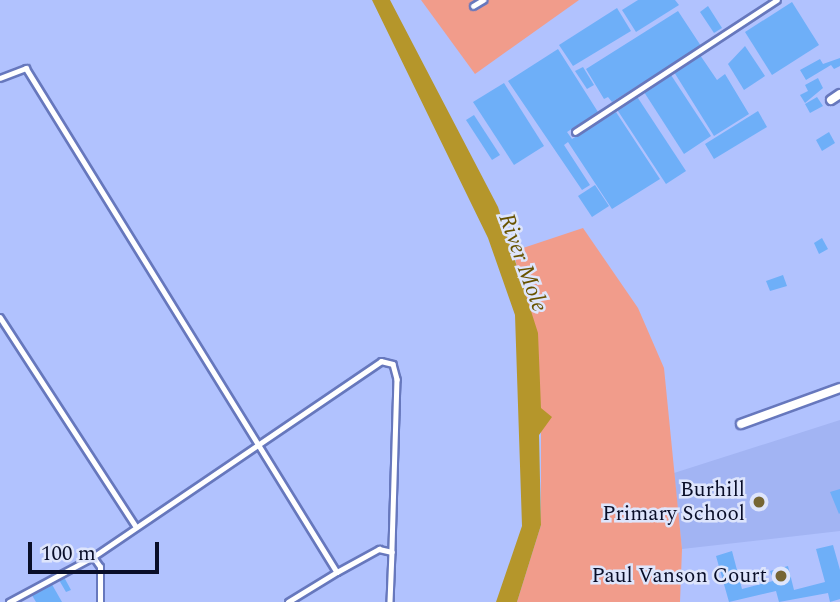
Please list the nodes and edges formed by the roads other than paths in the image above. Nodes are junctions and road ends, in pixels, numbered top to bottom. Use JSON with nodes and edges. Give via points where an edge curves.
{"nodes":[{"id":1,"x":483,"y":0,"type":"edge"},
{"id":2,"x":778,"y":0,"type":"edge"},
{"id":3,"x":473,"y":6,"type":"dead end"},
{"id":4,"x":0,"y":78,"type":"edge"},
{"id":5,"x":840,"y":94,"type":"edge"},
{"id":6,"x":831,"y":100,"type":"dead end"},
{"id":7,"x":575,"y":132,"type":"dead end"},
{"id":8,"x":0,"y":317,"type":"edge"},
{"id":9,"x":840,"y":388,"type":"edge"},
{"id":10,"x":741,"y":424,"type":"dead end"},
{"id":11,"x":256,"y":443,"type":"junction"},
{"id":12,"x":135,"y":525,"type":"junction"},
{"id":13,"x":392,"y":552,"type":"junction"},
{"id":14,"x":93,"y":558,"type":"junction"},
{"id":15,"x":337,"y":572,"type":"junction"},
{"id":16,"x":9,"y":602,"type":"edge"},
{"id":17,"x":100,"y":602,"type":"edge"},
{"id":18,"x":288,"y":602,"type":"edge"},
{"id":19,"x":390,"y":602,"type":"edge"}],
"edges":[{"from":1,"to":3,"type":"lane"},
{"from":2,"to":7,"type":"lane"},
{"from":4,"to":11,"type":"lane","via":[[26,68]]},
{"from":5,"to":6,"type":"street"},
{"from":8,"to":12,"type":"lane"},
{"from":9,"to":10,"type":"street"},
{"from":11,"to":12,"type":"lane"},
{"from":11,"to":13,"type":"lane","via":[[381,361],[393,364],[397,379]]},
{"from":11,"to":15,"type":"lane"},
{"from":12,"to":14,"type":"lane"},
{"from":13,"to":15,"type":"lane","via":[[379,549]]},
{"from":13,"to":19,"type":"lane"},
{"from":14,"to":16,"type":"lane"},
{"from":14,"to":17,"type":"lane","via":[[100,567]]},
{"from":15,"to":18,"type":"lane"}]}
